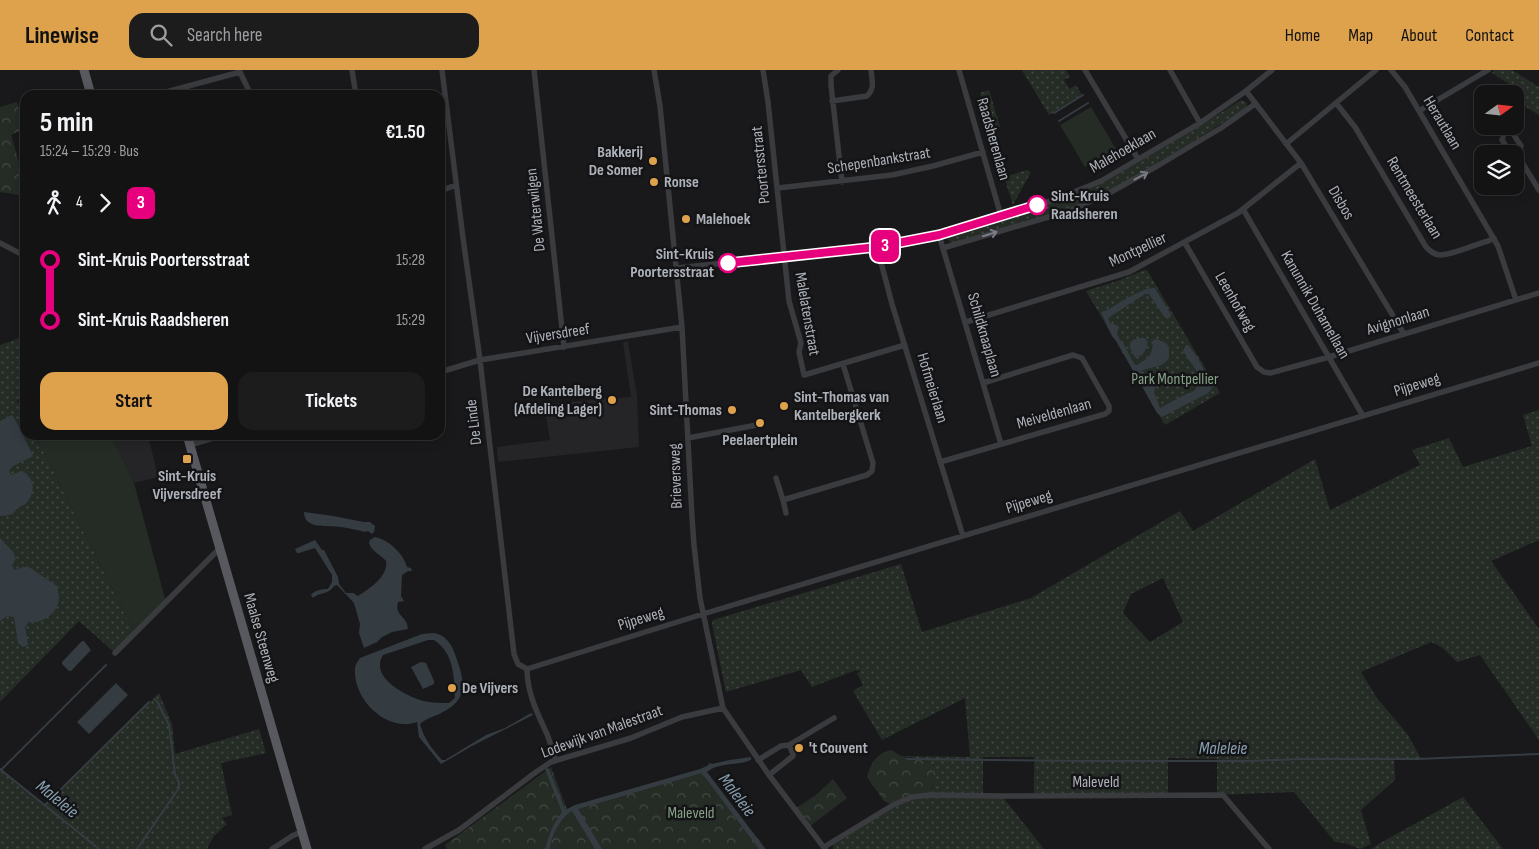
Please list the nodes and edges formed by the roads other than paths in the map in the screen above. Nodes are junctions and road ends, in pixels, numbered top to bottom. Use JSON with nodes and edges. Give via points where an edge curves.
{"nodes":[{"id":1,"x":84,"y":70,"type":"edge"},
{"id":2,"x":352,"y":70,"type":"edge"},
{"id":3,"x":442,"y":70,"type":"edge"},
{"id":4,"x":534,"y":70,"type":"edge"},
{"id":5,"x":654,"y":70,"type":"edge"},
{"id":6,"x":763,"y":70,"type":"edge"},
{"id":7,"x":838,"y":70,"type":"edge"},
{"id":8,"x":871,"y":70,"type":"edge"},
{"id":9,"x":959,"y":70,"type":"edge"},
{"id":10,"x":1085,"y":70,"type":"edge"},
{"id":11,"x":1170,"y":70,"type":"edge"},
{"id":12,"x":1272,"y":70,"type":"edge"},
{"id":13,"x":1376,"y":70,"type":"edge"},
{"id":14,"x":1391,"y":70,"type":"edge"},
{"id":15,"x":1488,"y":70,"type":"edge"},
{"id":16,"x":240,"y":71,"type":"edge"},
{"id":17,"x":89,"y":90,"type":"edge"},
{"id":18,"x":174,"y":90,"type":"edge"},
{"id":19,"x":249,"y":90,"type":"edge"},
{"id":20,"x":355,"y":90,"type":"edge"},
{"id":21,"x":444,"y":90,"type":"edge"},
{"id":22,"x":1246,"y":91,"type":"junction"},
{"id":23,"x":445,"y":95,"type":"edge"},
{"id":24,"x":832,"y":101,"type":"junction"},
{"id":25,"x":1336,"y":103,"type":"junction"},
{"id":26,"x":1255,"y":104,"type":"junction"},
{"id":27,"x":1419,"y":111,"type":"junction"},
{"id":28,"x":1200,"y":123,"type":"junction"},
{"id":29,"x":1286,"y":144,"type":"junction"},
{"id":30,"x":983,"y":152,"type":"junction"},
{"id":31,"x":1138,"y":159,"type":"junction"},
{"id":32,"x":1301,"y":163,"type":"junction"},
{"id":33,"x":1524,"y":168,"type":"edge"},
{"id":34,"x":842,"y":182,"type":"junction"},
{"id":35,"x":456,"y":185,"type":"junction"},
{"id":36,"x":778,"y":188,"type":"junction"},
{"id":37,"x":445,"y":189,"type":"edge"},
{"id":38,"x":1539,"y":190,"type":"edge"},
{"id":39,"x":1243,"y":209,"type":"junction"},
{"id":40,"x":1001,"y":216,"type":"junction"},
{"id":41,"x":939,"y":235,"type":"junction"},
{"id":42,"x":1494,"y":238,"type":"junction"},
{"id":43,"x":0,"y":243,"type":"edge"},
{"id":44,"x":1184,"y":243,"type":"junction"},
{"id":45,"x":877,"y":247,"type":"junction"},
{"id":46,"x":943,"y":248,"type":"junction"},
{"id":47,"x":20,"y":253,"type":"edge"},
{"id":48,"x":784,"y":257,"type":"junction"},
{"id":49,"x":677,"y":268,"type":"junction"},
{"id":50,"x":1539,"y":293,"type":"edge"},
{"id":51,"x":1516,"y":300,"type":"junction"},
{"id":52,"x":966,"y":322,"type":"junction"},
{"id":53,"x":682,"y":327,"type":"junction"},
{"id":54,"x":1404,"y":334,"type":"junction"},
{"id":55,"x":905,"y":345,"type":"junction"},
{"id":56,"x":564,"y":347,"type":"junction"},
{"id":57,"x":1329,"y":357,"type":"junction"},
{"id":58,"x":480,"y":360,"type":"junction"},
{"id":59,"x":1539,"y":363,"type":"edge"},
{"id":60,"x":843,"y":364,"type":"junction"},
{"id":61,"x":445,"y":370,"type":"edge"},
{"id":62,"x":1264,"y":372,"type":"joint"},
{"id":63,"x":983,"y":383,"type":"junction"},
{"id":64,"x":1363,"y":416,"type":"junction"},
{"id":65,"x":762,"y":424,"type":"dead end"},
{"id":66,"x":688,"y":438,"type":"junction"},
{"id":67,"x":188,"y":440,"type":"edge"},
{"id":68,"x":206,"y":440,"type":"edge"},
{"id":69,"x":1001,"y":444,"type":"junction"},
{"id":70,"x":190,"y":445,"type":"junction"},
{"id":71,"x":940,"y":462,"type":"junction"},
{"id":72,"x":776,"y":478,"type":"dead end"},
{"id":73,"x":782,"y":500,"type":"junction"},
{"id":74,"x":786,"y":513,"type":"dead end"},
{"id":75,"x":963,"y":536,"type":"junction"},
{"id":76,"x":220,"y":548,"type":"junction"},
{"id":77,"x":703,"y":614,"type":"junction"},
{"id":78,"x":115,"y":653,"type":"dead end"},
{"id":79,"x":527,"y":668,"type":"junction"},
{"id":80,"x":723,"y":708,"type":"junction"},
{"id":81,"x":834,"y":718,"type":"dead end"},
{"id":82,"x":789,"y":745,"type":"junction"},
{"id":83,"x":556,"y":760,"type":"junction"},
{"id":84,"x":758,"y":760,"type":"junction"},
{"id":85,"x":770,"y":775,"type":"junction"},
{"id":86,"x":301,"y":832,"type":"junction"},
{"id":87,"x":824,"y":848,"type":"edge"},
{"id":88,"x":272,"y":849,"type":"edge"},
{"id":89,"x":307,"y":849,"type":"edge"},
{"id":90,"x":425,"y":849,"type":"edge"},
{"id":91,"x":1269,"y":849,"type":"edge"}],
"edges":[{"from":1,"to":17,"type":"main road"},
{"from":2,"to":20,"type":"street"},
{"from":3,"to":21,"type":"street","name":"De Linde"},
{"from":4,"to":56,"type":"street","name":"De Waterwilgen"},
{"from":5,"to":49,"type":"street","name":"Brieversweg"},
{"from":6,"to":36,"type":"street","name":"Poortersstraat"},
{"from":7,"to":24,"type":"street","via":[[830,85]]},
{"from":8,"to":24,"type":"street","via":[[873,88],[867,96]]},
{"from":9,"to":30,"type":"street","name":"Raadsherenlaan"},
{"from":10,"to":31,"type":"street"},
{"from":11,"to":28,"type":"street"},
{"from":12,"to":22,"type":"street","name":"Malehoeklaan"},
{"from":13,"to":25,"type":"street"},
{"from":14,"to":27,"type":"street","name":"Herautlaan"},
{"from":15,"to":27,"type":"street"},
{"from":16,"to":18,"type":"street"},
{"from":16,"to":19,"type":"street"},
{"from":22,"to":26,"type":"street","name":"Disbos"},
{"from":22,"to":28,"type":"street","name":"Malehoeklaan"},
{"from":23,"to":35,"type":"street","name":"De Linde"},
{"from":24,"to":34,"type":"street"},
{"from":25,"to":29,"type":"street"},
{"from":25,"to":42,"type":"street","name":"Rentmeesterlaan","via":[[1355,127],[1430,251],[1445,254]]},
{"from":26,"to":29,"type":"street","name":"Disbos"},
{"from":46,"to":26,"type":"street","name":"Malehoeklaan","one_way":true,"via":[[1069,211],[1159,166]]},
{"from":27,"to":42,"type":"street","name":"Herautlaan"},
{"from":28,"to":31,"type":"street","name":"Malehoeklaan"},
{"from":29,"to":32,"type":"street","name":"Disbos"},
{"from":30,"to":34,"type":"street","name":"Schepenbankstraat","via":[[892,176]]},
{"from":30,"to":40,"type":"street","name":"Raadsherenlaan"},
{"from":31,"to":40,"type":"street","name":"Malehoeklaan","via":[[1101,181]]},
{"from":32,"to":39,"type":"street","name":"Montpellier"},
{"from":32,"to":54,"type":"street","name":"Disbos"},
{"from":33,"to":38,"type":"street"},
{"from":34,"to":36,"type":"street","name":"Schepenbankstraat"},
{"from":35,"to":37,"type":"street"},
{"from":35,"to":58,"type":"street","name":"De Linde"},
{"from":36,"to":48,"type":"street","name":"Poortersstraat"},
{"from":39,"to":44,"type":"street","name":"Montpellier"},
{"from":39,"to":57,"type":"street","name":"Kanunnik Duhamellaan"},
{"from":40,"to":41,"type":"street","name":"Malehoeklaan"},
{"from":41,"to":45,"type":"street","name":"Malehoeklaan"},
{"from":41,"to":46,"type":"street","name":"Schildknaaplaan"},
{"from":42,"to":51,"type":"street","name":"Herautlaan"},
{"from":43,"to":47,"type":"street"},
{"from":44,"to":52,"type":"street","name":"Montpellier","via":[[1130,272]]},
{"from":44,"to":62,"type":"street","name":"Leenhofweg","via":[[1257,367]]},
{"from":45,"to":48,"type":"street","name":"Malehoeklaan"},
{"from":45,"to":55,"type":"street","name":"Hofmeierlaan"},
{"from":46,"to":52,"type":"street","name":"Schildknaaplaan"},
{"from":48,"to":49,"type":"street","name":"Malehoeklaan"},
{"from":48,"to":60,"type":"street","name":"Malelatenstraat","via":[[804,375]]},
{"from":49,"to":53,"type":"street","name":"Brieversweg"},
{"from":50,"to":51,"type":"street","name":"Avignonlaan"},
{"from":51,"to":54,"type":"street","name":"Avignonlaan"},
{"from":52,"to":63,"type":"street","name":"Schildknaaplaan"},
{"from":53,"to":56,"type":"street","name":"Vijversdreef"},
{"from":53,"to":66,"type":"street","name":"Brieversweg"},
{"from":54,"to":57,"type":"street","name":"Avignonlaan"},
{"from":55,"to":60,"type":"street"},
{"from":55,"to":71,"type":"street","name":"Hofmeierlaan"},
{"from":56,"to":58,"type":"street","name":"Vijversdreef"},
{"from":57,"to":62,"type":"street","name":"Avignonlaan"},
{"from":57,"to":64,"type":"street","name":"Kanunnik Duhamellaan"},
{"from":58,"to":61,"type":"street","name":"Vijversdreef"},
{"from":58,"to":79,"type":"street","name":"De Linde","via":[[514,654],[518,664]]},
{"from":59,"to":64,"type":"street","name":"Pijpeweg"},
{"from":60,"to":73,"type":"street","via":[[873,463],[872,471]]},
{"from":63,"to":69,"type":"street","name":"Schildknaaplaan"},
{"from":63,"to":69,"type":"street","name":"Meiveldenlaan","via":[[1073,355],[1082,358],[1109,406],[1105,414]]},
{"from":64,"to":75,"type":"street","name":"Pijpeweg"},
{"from":65,"to":66,"type":"street"},
{"from":66,"to":77,"type":"street","name":"Brieversweg","via":[[692,517]]},
{"from":67,"to":70,"type":"main road","name":"Maalse Steenweg"},
{"from":68,"to":70,"type":"street"},
{"from":69,"to":71,"type":"street","name":"Meiveldenlaan"},
{"from":70,"to":76,"type":"main road","name":"Maalse Steenweg"},
{"from":71,"to":75,"type":"street","name":"Hofmeierlaan"},
{"from":72,"to":73,"type":"street"},
{"from":73,"to":74,"type":"street"},
{"from":75,"to":77,"type":"street","name":"Pijpeweg"},
{"from":76,"to":78,"type":"street"},
{"from":76,"to":86,"type":"main road","name":"Maalse Steenweg"},
{"from":77,"to":79,"type":"street","name":"Pijpeweg"},
{"from":77,"to":80,"type":"street","name":"Brieversweg"},
{"from":79,"to":83,"type":"street","name":"De Linde","via":[[535,710]]},
{"from":80,"to":83,"type":"street","name":"Lodewijk van Malestraat","via":[[682,717],[631,738]]},
{"from":80,"to":84,"type":"street","name":"Brieversweg"},
{"from":81,"to":82,"type":"street"},
{"from":82,"to":84,"type":"street","via":[[781,746]]},
{"from":82,"to":85,"type":"street","via":[[793,756]]},
{"from":83,"to":90,"type":"street","name":"Lodewijk van Malestraat","via":[[451,835]]},
{"from":84,"to":85,"type":"street","name":"Brieversweg"},
{"from":85,"to":87,"type":"street","name":"Brieversweg"},
{"from":86,"to":88,"type":"street"},
{"from":86,"to":89,"type":"main road","name":"Maalse Steenweg"},
{"from":87,"to":91,"type":"street","name":"Maleveld","via":[[893,805],[912,797],[1223,794]]}]}
